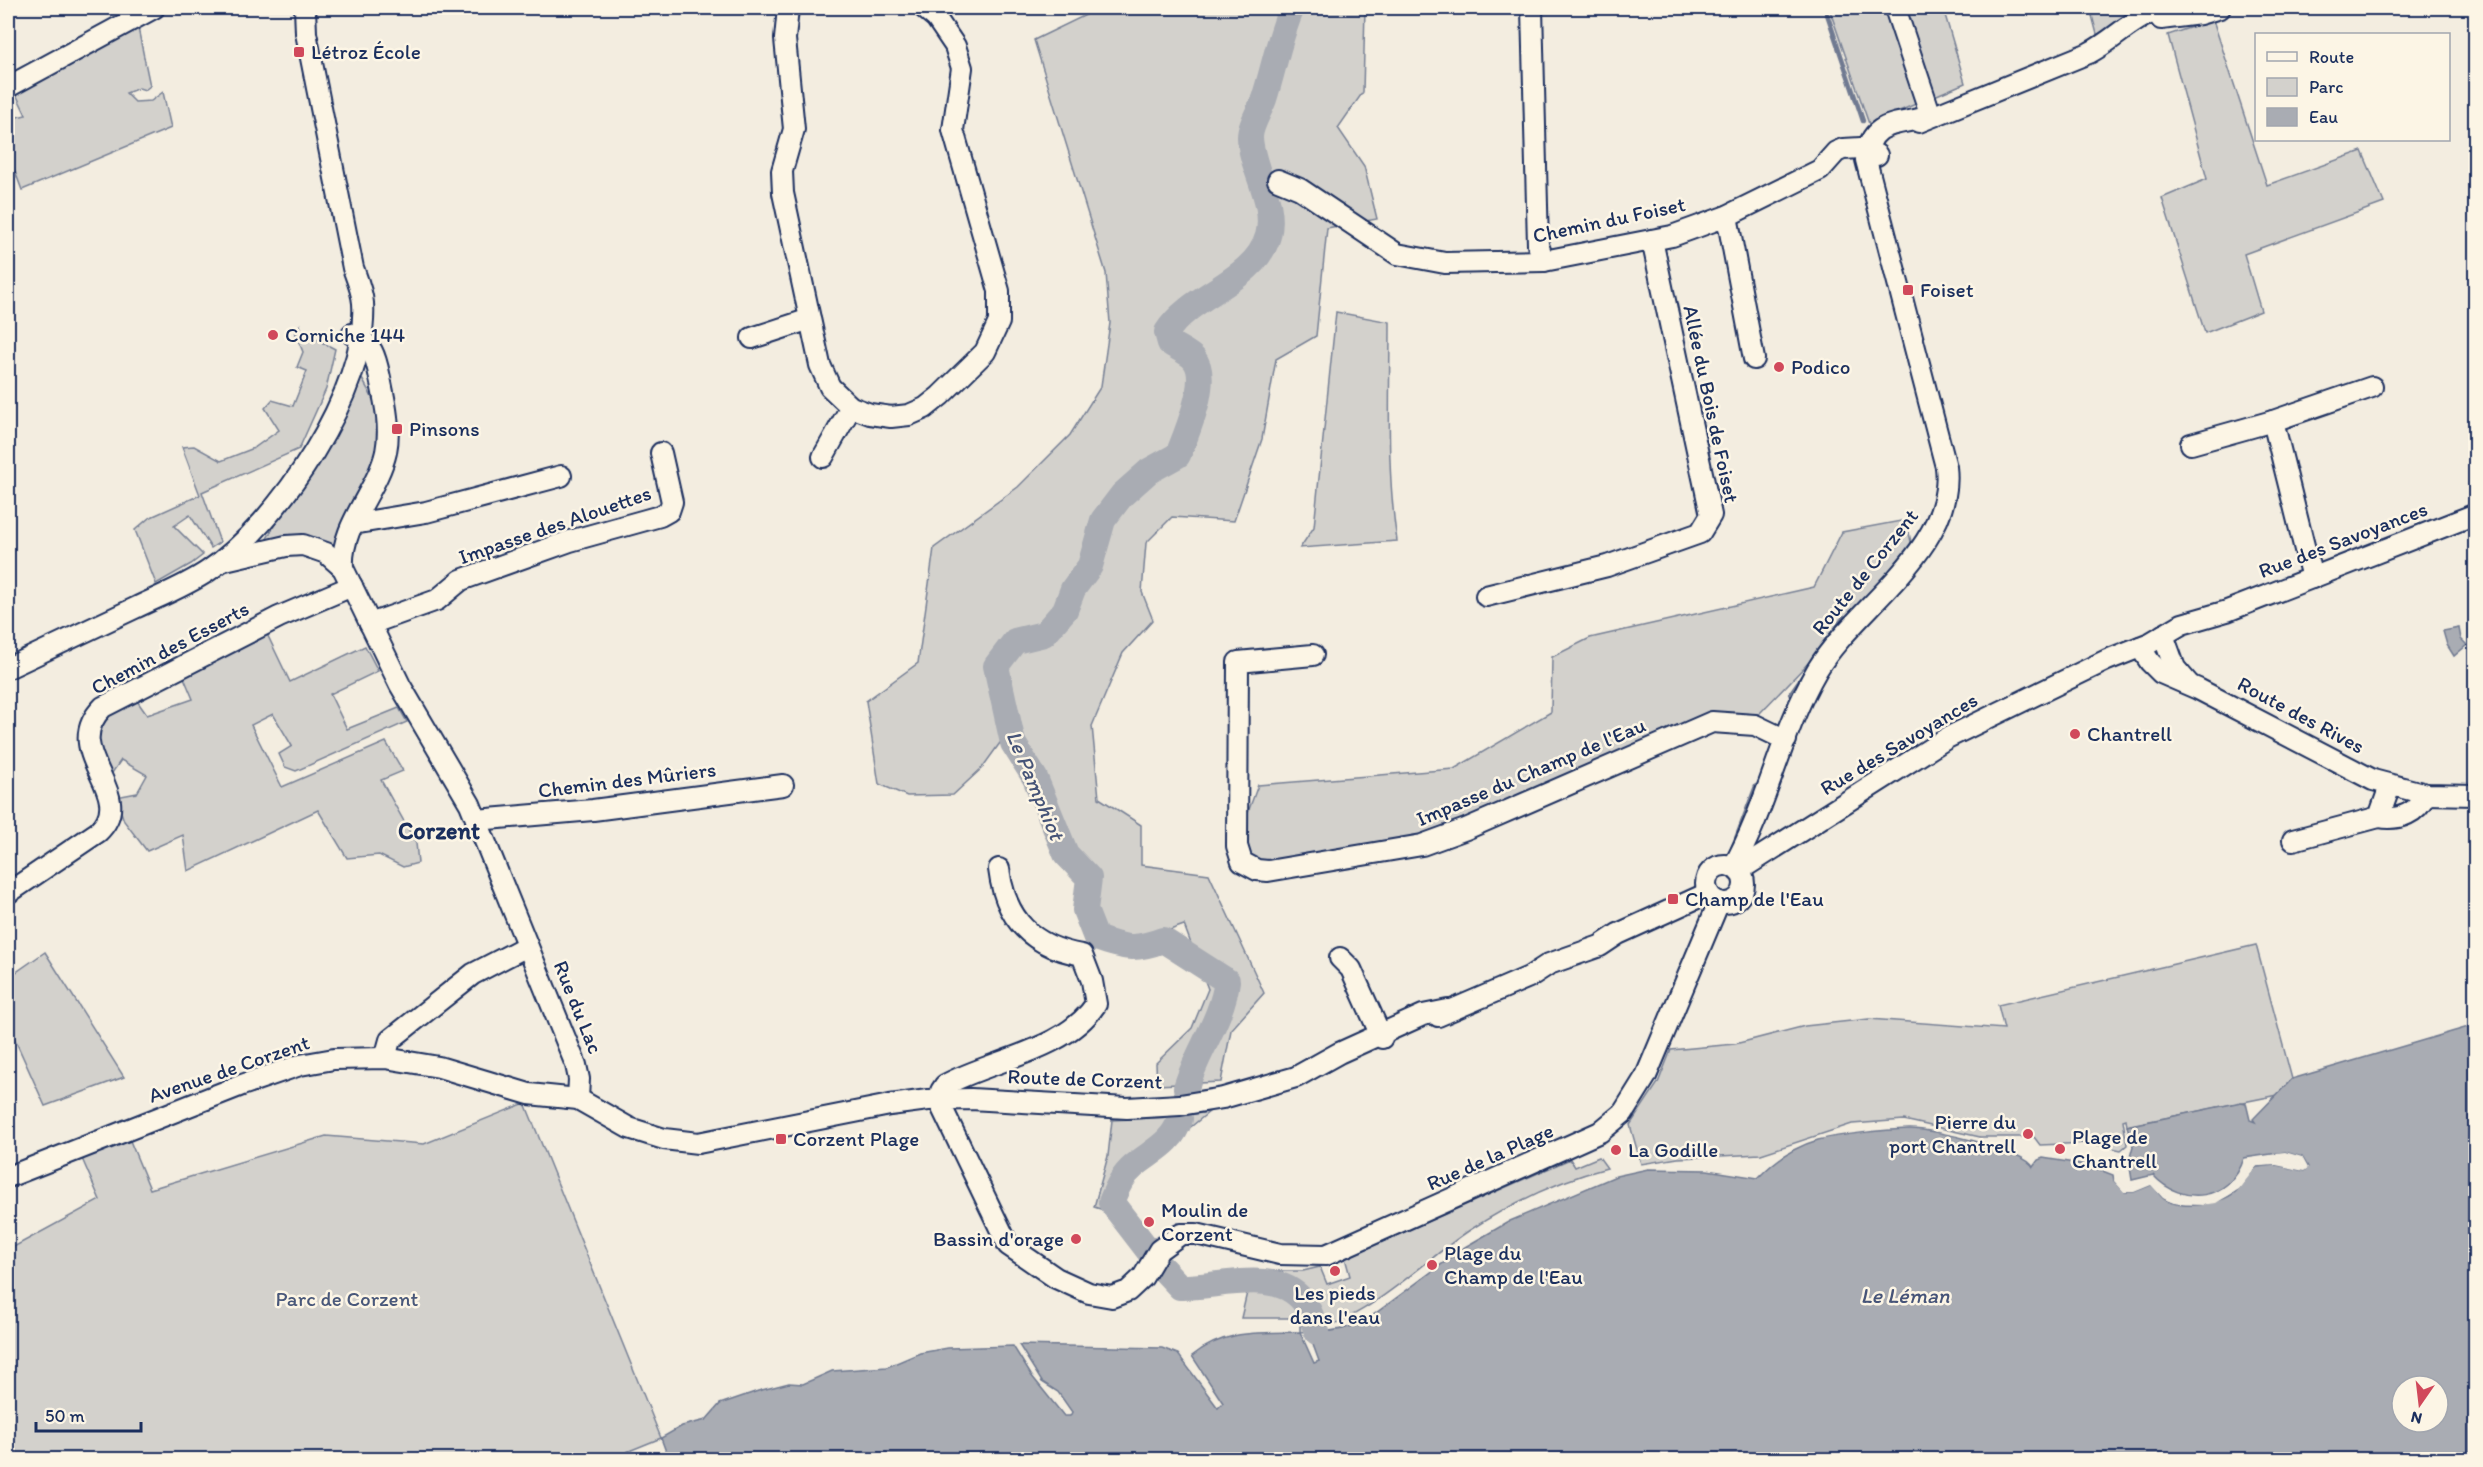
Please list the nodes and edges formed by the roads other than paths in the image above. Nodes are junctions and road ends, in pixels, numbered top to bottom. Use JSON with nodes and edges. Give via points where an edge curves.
{"nodes":[{"id":1,"x":154,"y":8,"type":"edge"},
{"id":2,"x":295,"y":8,"type":"edge"},
{"id":3,"x":305,"y":8,"type":"edge"},
{"id":4,"x":788,"y":8,"type":"edge"},
{"id":5,"x":1532,"y":8,"type":"edge"},
{"id":6,"x":1895,"y":8,"type":"edge"},
{"id":7,"x":2174,"y":8,"type":"edge"},
{"id":8,"x":2192,"y":8,"type":"edge"},
{"id":9,"x":2217,"y":8,"type":"edge"},
{"id":10,"x":932,"y":11,"type":"edge"},
{"id":11,"x":306,"y":33,"type":"junction"},
{"id":12,"x":2090,"y":53,"type":"junction"},
{"id":13,"x":8,"y":87,"type":"edge"},
{"id":14,"x":1931,"y":116,"type":"junction"},
{"id":15,"x":1872,"y":152,"type":"junction"},
{"id":16,"x":1278,"y":180,"type":"dead end"},
{"id":17,"x":1727,"y":216,"type":"junction"},
{"id":18,"x":1652,"y":240,"type":"junction"},
{"id":19,"x":1544,"y":261,"type":"junction"},
{"id":20,"x":810,"y":319,"type":"junction"},
{"id":21,"x":753,"y":338,"type":"dead end"},
{"id":22,"x":358,"y":347,"type":"junction"},
{"id":23,"x":1754,"y":359,"type":"dead end"},
{"id":24,"x":2372,"y":387,"type":"dead end"},
{"id":25,"x":851,"y":407,"type":"junction"},
{"id":26,"x":2273,"y":421,"type":"junction"},
{"id":27,"x":2191,"y":444,"type":"dead end"},
{"id":28,"x":661,"y":453,"type":"dead end"},
{"id":29,"x":823,"y":458,"type":"dead end"},
{"id":30,"x":561,"y":476,"type":"dead end"},
{"id":31,"x":2475,"y":514,"type":"edge"},
{"id":32,"x":353,"y":524,"type":"junction"},
{"id":33,"x":223,"y":560,"type":"junction"},
{"id":34,"x":347,"y":577,"type":"junction"},
{"id":35,"x":2312,"y":578,"type":"junction"},
{"id":36,"x":1486,"y":596,"type":"dead end"},
{"id":37,"x":370,"y":624,"type":"junction"},
{"id":38,"x":2165,"y":640,"type":"junction"},
{"id":39,"x":2143,"y":652,"type":"junction"},
{"id":40,"x":1313,"y":655,"type":"dead end"},
{"id":41,"x":8,"y":668,"type":"edge"},
{"id":42,"x":2190,"y":684,"type":"junction"},
{"id":43,"x":1786,"y":740,"type":"junction"},
{"id":44,"x":783,"y":785,"type":"dead end"},
{"id":45,"x":2390,"y":786,"type":"junction"},
{"id":46,"x":2426,"y":794,"type":"junction"},
{"id":47,"x":2475,"y":795,"type":"edge"},
{"id":48,"x":2379,"y":818,"type":"junction"},
{"id":49,"x":476,"y":820,"type":"junction"},
{"id":50,"x":2293,"y":840,"type":"dead end"},
{"id":51,"x":999,"y":869,"type":"dead end"},
{"id":52,"x":1736,"y":869,"type":"junction"},
{"id":53,"x":8,"y":892,"type":"edge"},
{"id":54,"x":1713,"y":898,"type":"junction"},
{"id":55,"x":527,"y":946,"type":"junction"},
{"id":56,"x":1340,"y":958,"type":"dead end"},
{"id":57,"x":1381,"y":1036,"type":"junction"},
{"id":58,"x":385,"y":1058,"type":"junction"},
{"id":59,"x":578,"y":1099,"type":"junction"},
{"id":60,"x":941,"y":1100,"type":"junction"},
{"id":61,"x":8,"y":1177,"type":"edge"}],
"edges":[{"from":1,"to":13,"type":"street"},
{"from":2,"to":11,"type":"street"},
{"from":3,"to":11,"type":"street"},
{"from":4,"to":20,"type":"street","via":[[785,39],[794,129],[782,171],[783,193]]},
{"from":5,"to":19,"type":"street","via":[[1538,244]]},
{"from":6,"to":14,"type":"street"},
{"from":7,"to":12,"type":"street","via":[[2135,20]]},
{"from":8,"to":9,"type":"street"},
{"from":9,"to":12,"type":"street","via":[[2200,15],[2159,19],[2114,47]]},
{"from":10,"to":25,"type":"street","via":[[955,46],[962,69],[952,130],[999,291],[999,322],[985,352],[925,408],[891,417]]},
{"from":11,"to":22,"type":"street","via":[[363,303]]},
{"from":12,"to":14,"type":"street"},
{"from":14,"to":15,"type":"street","via":[[1886,126],[1875,135]]},
{"from":15,"to":17,"type":"street","name":"Chemin du Foiset","via":[[1840,150],[1820,170]]},
{"from":15,"to":43,"type":"street","name":"Route de Corzent","via":[[1867,173],[1946,468],[1945,500],[1924,543],[1822,663]]},
{"from":16,"to":19,"type":"street","name":"Chemin du Foiset","via":[[1300,189],[1397,254],[1445,263]]},
{"from":17,"to":18,"type":"street","name":"Chemin du Foiset"},
{"from":17,"to":23,"type":"street"},
{"from":18,"to":19,"type":"street","name":"Chemin du Foiset"},
{"from":18,"to":36,"type":"street","name":"Allée du Bois de Foiset","via":[[1711,515],[1700,533],[1607,566]]},
{"from":20,"to":21,"type":"street"},
{"from":20,"to":25,"type":"street","via":[[823,376]]},
{"from":22,"to":32,"type":"street","via":[[386,406],[386,452]]},
{"from":22,"to":33,"type":"street","via":[[345,393],[281,500]]},
{"from":24,"to":26,"type":"street"},
{"from":25,"to":29,"type":"street"},
{"from":26,"to":27,"type":"street"},
{"from":26,"to":35,"type":"street"},
{"from":28,"to":37,"type":"street","name":"Impasse des Alouettes","via":[[672,502],[669,511],[461,580],[437,600]]},
{"from":30,"to":32,"type":"street","via":[[426,512]]},
{"from":31,"to":35,"type":"street","name":"Rue des Savoyances"},
{"from":32,"to":34,"type":"street","via":[[343,554]]},
{"from":33,"to":34,"type":"street","name":"Rue du Lac","via":[[303,545],[326,554]]},
{"from":33,"to":41,"type":"street","via":[[193,580]]},
{"from":34,"to":37,"type":"street","name":"Rue du Lac"},
{"from":34,"to":53,"type":"street","name":"Chemin des Esserts","via":[[279,617],[103,707],[93,717],[87,748],[111,800],[107,820],[98,832]]},
{"from":35,"to":38,"type":"street","name":"Rue des Savoyances","via":[[2179,626]]},
{"from":37,"to":49,"type":"street","name":"Rue du Lac"},
{"from":38,"to":39,"type":"street","name":"Rue des Savoyances"},
{"from":38,"to":42,"type":"street","name":"Route des Rives","via":[[2176,671]]},
{"from":39,"to":42,"type":"street","name":"Route des Rives","via":[[2161,673]]},
{"from":39,"to":52,"type":"street","name":"Rue des Savoyances","via":[[2090,669],[1947,738]]},
{"from":40,"to":43,"type":"street","name":"Impasse du Champ de l'Eau","via":[[1238,662],[1237,846],[1242,861],[1257,870],[1422,845],[1466,830],[1712,722],[1755,725]]},
{"from":42,"to":45,"type":"street","name":"Route des Rives"},
{"from":43,"to":52,"type":"street","name":"Route de Corzent"},
{"from":44,"to":49,"type":"street","name":"Chemin des Mûriers"},
{"from":45,"to":46,"type":"street","name":"Route des Rives"},
{"from":45,"to":48,"type":"street"},
{"from":46,"to":47,"type":"street","name":"Route des Rives"},
{"from":46,"to":48,"type":"street","via":[[2416,811]]},
{"from":48,"to":50,"type":"street"},
{"from":49,"to":55,"type":"street","name":"Rue du Lac"},
{"from":51,"to":60,"type":"street","via":[[1002,894],[1022,927],[1057,951],[1082,955],[1096,1004],[1089,1015],[1050,1041],[945,1085]]},
{"from":52,"to":54,"type":"street","via":[[1723,865],[1711,871],[1706,880]]},
{"from":52,"to":54,"type":"street","via":[[1744,882],[1740,896],[1730,903]]},
{"from":54,"to":57,"type":"street","name":"Route de Corzent","via":[[1618,934],[1600,946],[1549,964],[1407,1031]]},
{"from":54,"to":60,"type":"street","name":"Rue de la Plage","via":[[1643,1083],[1623,1113],[1600,1132],[1333,1253],[1291,1256],[1189,1233],[1173,1237],[1155,1255],[1136,1285],[1124,1294],[1096,1296],[1023,1256],[1003,1236],[945,1117]]},
{"from":55,"to":58,"type":"street","via":[[468,977],[390,1040]]},
{"from":55,"to":59,"type":"street","name":"Rue du Lac","via":[[578,1072]]},
{"from":56,"to":57,"type":"street","via":[[1351,969]]},
{"from":57,"to":60,"type":"street","name":"Route de Corzent","via":[[1368,1048],[1326,1068],[1230,1097],[1154,1107]]},
{"from":58,"to":59,"type":"street","name":"Avenue de Corzent","via":[[439,1066],[529,1094]]},
{"from":58,"to":61,"type":"street","name":"Avenue de Corzent","via":[[345,1058],[300,1065]]},
{"from":59,"to":60,"type":"street","via":[[629,1128],[698,1143],[890,1105]]}]}
